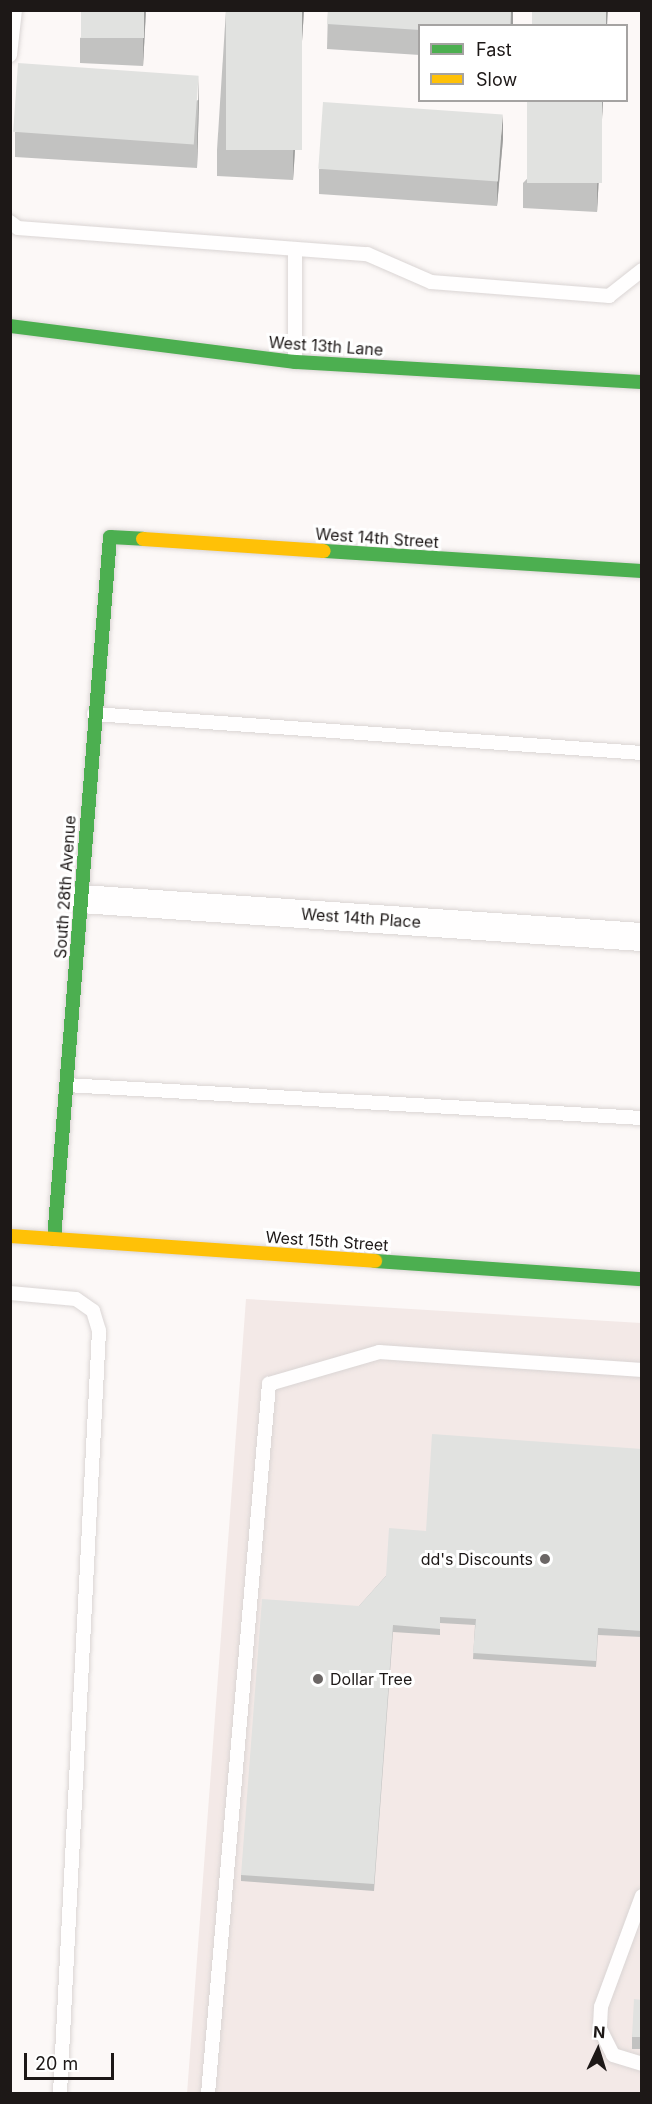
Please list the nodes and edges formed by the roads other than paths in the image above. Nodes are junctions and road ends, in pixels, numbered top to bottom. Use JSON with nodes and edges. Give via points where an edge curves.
{"nodes":[{"id":1,"x":15,"y":10,"type":"edge"},
{"id":2,"x":10,"y":55,"type":"edge"},
{"id":3,"x":10,"y":222,"type":"edge"},
{"id":4,"x":295,"y":249,"type":"junction"},
{"id":5,"x":642,"y":270,"type":"edge"},
{"id":6,"x":10,"y":326,"type":"edge"},
{"id":7,"x":295,"y":362,"type":"junction"},
{"id":8,"x":642,"y":382,"type":"edge"},
{"id":9,"x":110,"y":537,"type":"joint"},
{"id":10,"x":642,"y":571,"type":"edge"},
{"id":11,"x":94,"y":714,"type":"junction"},
{"id":12,"x":642,"y":753,"type":"edge"},
{"id":13,"x":81,"y":899,"type":"junction"},
{"id":14,"x":642,"y":937,"type":"edge"},
{"id":15,"x":66,"y":1085,"type":"junction"},
{"id":16,"x":642,"y":1118,"type":"edge"},
{"id":17,"x":10,"y":1236,"type":"edge"},
{"id":18,"x":54,"y":1239,"type":"junction"},
{"id":19,"x":642,"y":1279,"type":"edge"},
{"id":20,"x":10,"y":1293,"type":"edge"},
{"id":21,"x":642,"y":1370,"type":"edge"},
{"id":22,"x":642,"y":1896,"type":"edge"},
{"id":23,"x":642,"y":2064,"type":"edge"},
{"id":24,"x":60,"y":2094,"type":"edge"},
{"id":25,"x":208,"y":2094,"type":"edge"}],
"edges":[{"from":1,"to":2,"type":"lane"},
{"from":3,"to":4,"type":"lane","via":[[18,228]]},
{"from":4,"to":5,"type":"lane","via":[[367,254],[431,282],[609,296]]},
{"from":4,"to":7,"type":"lane"},
{"from":6,"to":7,"type":"street","name":"West 13th Lane"},
{"from":7,"to":8,"type":"street","name":"West 13th Lane"},
{"from":9,"to":10,"type":"street","name":"West 14th Street"},
{"from":9,"to":11,"type":"street","name":"South 28th Avenue"},
{"from":11,"to":12,"type":"lane"},
{"from":11,"to":13,"type":"street","name":"South 28th Avenue"},
{"from":13,"to":14,"type":"street","name":"West 14th Place"},
{"from":13,"to":15,"type":"street","name":"South 28th Avenue"},
{"from":15,"to":16,"type":"lane"},
{"from":15,"to":18,"type":"street","name":"South 28th Avenue"},
{"from":17,"to":18,"type":"street","name":"West 15th Street"},
{"from":18,"to":19,"type":"street","name":"West 15th Street"},
{"from":20,"to":24,"type":"lane","via":[[76,1299],[93,1311],[99,1331]]},
{"from":21,"to":25,"type":"lane","via":[[379,1352],[269,1384]]},
{"from":22,"to":23,"type":"lane","via":[[601,2007],[600,2029],[613,2055]]}]}
